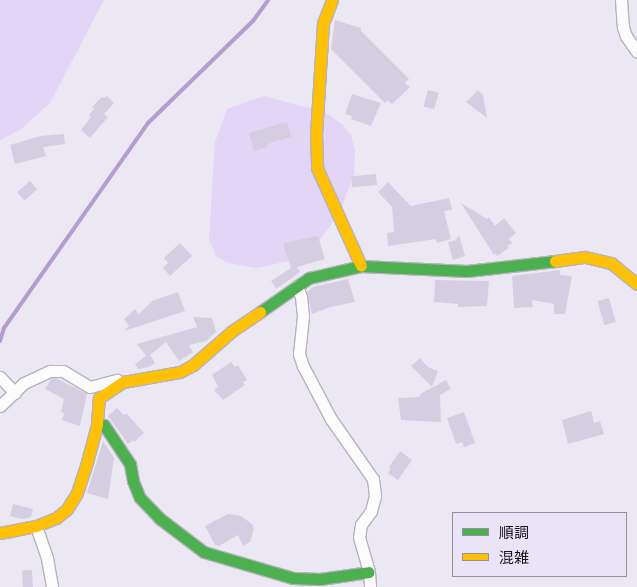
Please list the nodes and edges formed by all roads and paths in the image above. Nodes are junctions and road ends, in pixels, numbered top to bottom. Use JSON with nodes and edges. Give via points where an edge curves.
{"nodes":[{"id":1,"x":332,"y":0,"type":"edge"},
{"id":2,"x":621,"y":0,"type":"edge"},
{"id":3,"x":637,"y":52,"type":"edge"},
{"id":4,"x":361,"y":266,"type":"junction"},
{"id":5,"x":637,"y":284,"type":"edge"},
{"id":6,"x":297,"y":286,"type":"junction"},
{"id":7,"x":0,"y":377,"type":"edge"},
{"id":8,"x":123,"y":382,"type":"junction"},
{"id":9,"x":15,"y":393,"type":"junction"},
{"id":10,"x":0,"y":406,"type":"edge"},
{"id":11,"x":97,"y":424,"type":"junction"},
{"id":12,"x":36,"y":526,"type":"junction"},
{"id":13,"x":0,"y":534,"type":"edge"},
{"id":14,"x":369,"y":572,"type":"junction"},
{"id":15,"x":52,"y":587,"type":"edge"},
{"id":16,"x":370,"y":587,"type":"edge"}],
"edges":[{"from":1,"to":4,"type":"street","via":[[323,23],[317,168]]},
{"from":2,"to":3,"type":"street","via":[[622,27]]},
{"from":4,"to":5,"type":"street","via":[[467,271],[585,257],[611,263]]},
{"from":4,"to":6,"type":"street","via":[[309,278]]},
{"from":6,"to":8,"type":"street","via":[[232,331],[194,365],[180,372]]},
{"from":6,"to":14,"type":"street","via":[[303,316],[299,354],[303,366],[331,419],[373,479],[375,496],[359,537]]},
{"from":7,"to":9,"type":"street"},
{"from":8,"to":9,"type":"street","via":[[122,378],[90,387],[63,371],[50,371],[24,383]]},
{"from":8,"to":11,"type":"street","via":[[99,398]]},
{"from":9,"to":10,"type":"street"},
{"from":11,"to":12,"type":"street","via":[[77,493],[62,513]]},
{"from":11,"to":14,"type":"street","via":[[104,425],[130,464],[140,498],[165,523],[204,552],[293,578],[320,579]]},
{"from":12,"to":13,"type":"street"},
{"from":12,"to":15,"type":"street","via":[[48,558]]},
{"from":14,"to":16,"type":"street"}]}
